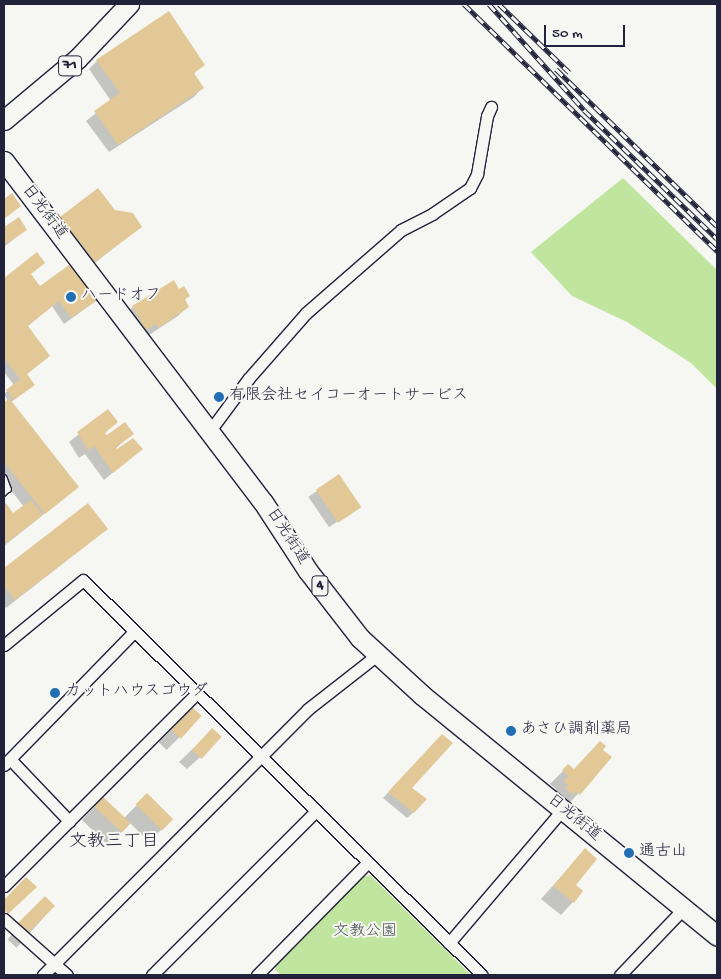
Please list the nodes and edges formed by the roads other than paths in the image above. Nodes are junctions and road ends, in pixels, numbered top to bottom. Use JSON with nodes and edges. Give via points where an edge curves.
{"nodes":[{"id":1,"x":129,"y":4,"type":"edge"},
{"id":2,"x":491,"y":107,"type":"dead end"},
{"id":3,"x":4,"y":120,"type":"edge"},
{"id":4,"x":4,"y":161,"type":"edge"},
{"id":5,"x":209,"y":432,"type":"junction"},
{"id":6,"x":4,"y":478,"type":"edge"},
{"id":7,"x":4,"y":493,"type":"edge"},
{"id":8,"x":134,"y":632,"type":"junction"},
{"id":9,"x":4,"y":645,"type":"edge"},
{"id":10,"x":377,"y":656,"type":"junction"},
{"id":11,"x":197,"y":693,"type":"junction"},
{"id":12,"x":260,"y":756,"type":"junction"},
{"id":13,"x":7,"y":762,"type":"edge"},
{"id":14,"x":316,"y":810,"type":"junction"},
{"id":15,"x":562,"y":810,"type":"junction"},
{"id":16,"x":69,"y":821,"type":"junction"},
{"id":17,"x":368,"y":862,"type":"junction"},
{"id":18,"x":4,"y":886,"type":"edge"},
{"id":19,"x":684,"y":908,"type":"junction"},
{"id":20,"x":4,"y":919,"type":"edge"},
{"id":21,"x":717,"y":936,"type":"edge"},
{"id":22,"x":449,"y":942,"type":"junction"},
{"id":23,"x":55,"y":964,"type":"junction"},
{"id":24,"x":270,"y":971,"type":"edge"},
{"id":25,"x":43,"y":975,"type":"edge"},
{"id":26,"x":67,"y":975,"type":"edge"},
{"id":27,"x":152,"y":975,"type":"edge"},
{"id":28,"x":257,"y":975,"type":"edge"},
{"id":29,"x":482,"y":975,"type":"edge"},
{"id":30,"x":620,"y":975,"type":"edge"}],
"edges":[{"from":1,"to":3,"type":"main road","number":"71","via":[[77,59]]},
{"from":2,"to":5,"type":"street","via":[[477,174],[470,188],[401,230],[306,313],[249,378]]},
{"from":4,"to":5,"type":"main road","name":"日光街道","number":"4"},
{"from":5,"to":10,"type":"main road","name":"日光街道","number":"4","via":[[263,502],[308,571]]},
{"from":6,"to":7,"type":"lane","via":[[8,489]]},
{"from":8,"to":9,"type":"street","via":[[83,580]]},
{"from":8,"to":11,"type":"street"},
{"from":8,"to":13,"type":"street"},
{"from":10,"to":12,"type":"street","via":[[308,708]]},
{"from":10,"to":15,"type":"main road","name":"日光街道","number":"4"},
{"from":11,"to":12,"type":"street"},
{"from":11,"to":16,"type":"street"},
{"from":12,"to":14,"type":"street"},
{"from":12,"to":23,"type":"street"},
{"from":13,"to":16,"type":"street"},
{"from":14,"to":17,"type":"street"},
{"from":14,"to":27,"type":"street"},
{"from":15,"to":19,"type":"main road","name":"日光街道","number":"4"},
{"from":15,"to":22,"type":"street"},
{"from":16,"to":18,"type":"street"},
{"from":17,"to":22,"type":"street"},
{"from":17,"to":24,"type":"street"},
{"from":19,"to":21,"type":"main road","name":"日光街道","number":"4"},
{"from":19,"to":30,"type":"street"},
{"from":20,"to":23,"type":"street"},
{"from":22,"to":29,"type":"street"},
{"from":23,"to":25,"type":"street"},
{"from":23,"to":26,"type":"street"},
{"from":24,"to":28,"type":"street"}]}
